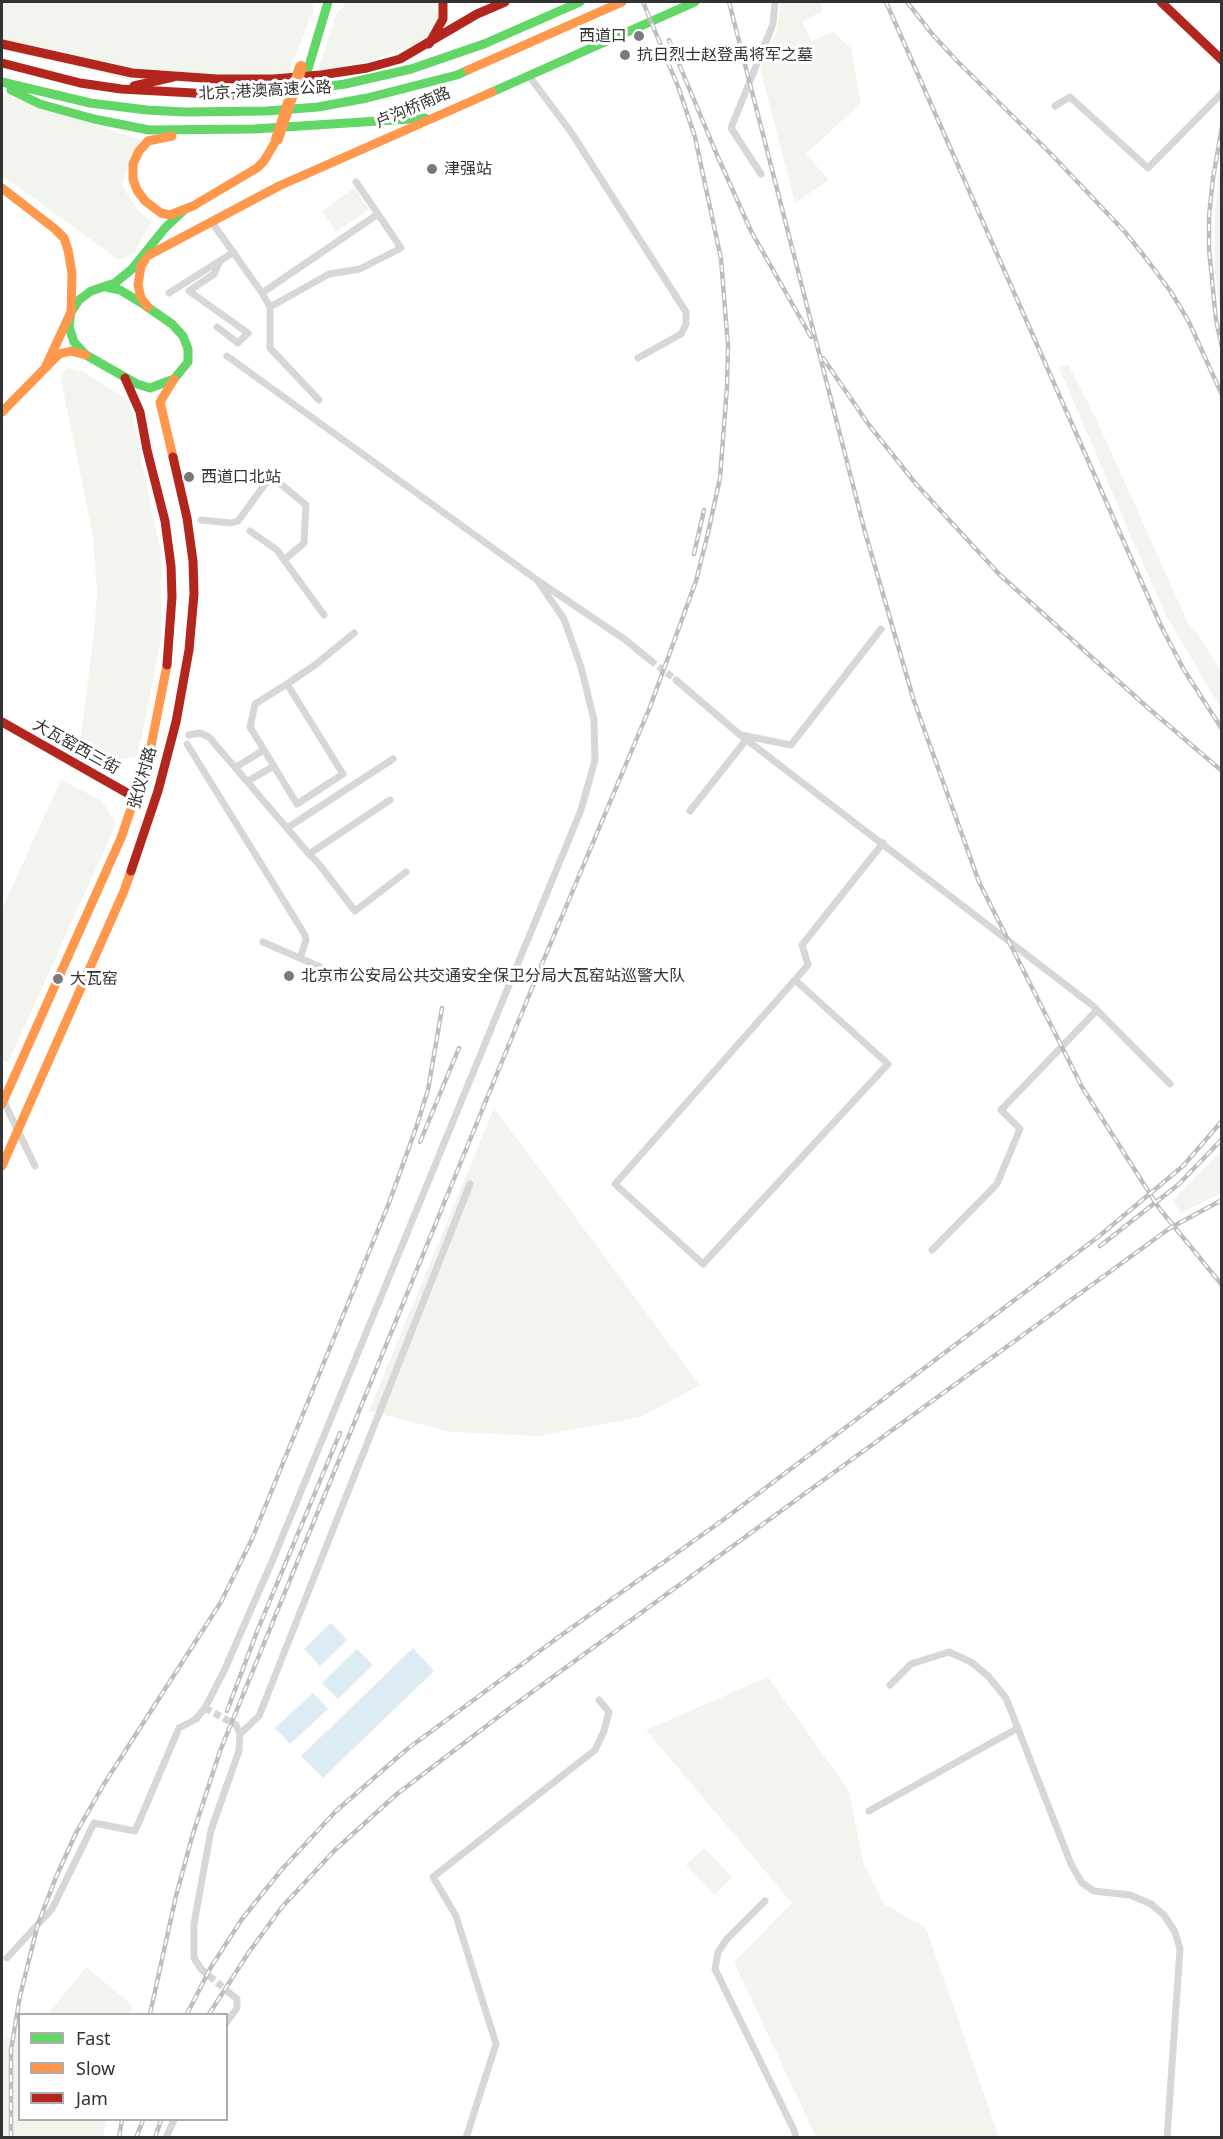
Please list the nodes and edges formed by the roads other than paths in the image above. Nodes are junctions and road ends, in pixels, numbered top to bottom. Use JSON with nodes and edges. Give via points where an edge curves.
{"nodes":[{"id":1,"x":321,"y":2,"type":"edge"},
{"id":2,"x":328,"y":2,"type":"edge"},
{"id":3,"x":334,"y":2,"type":"edge"},
{"id":4,"x":443,"y":2,"type":"edge"},
{"id":5,"x":504,"y":2,"type":"edge"},
{"id":6,"x":580,"y":2,"type":"edge"},
{"id":7,"x":622,"y":2,"type":"edge"},
{"id":8,"x":695,"y":2,"type":"edge"},
{"id":9,"x":776,"y":2,"type":"edge"},
{"id":10,"x":1161,"y":2,"type":"edge"},
{"id":11,"x":326,"y":14,"type":"junction"},
{"id":12,"x":2,"y":44,"type":"edge"},
{"id":13,"x":429,"y":44,"type":"junction"},
{"id":14,"x":1221,"y":60,"type":"edge"},
{"id":15,"x":2,"y":63,"type":"edge"},
{"id":16,"x":304,"y":68,"type":"junction"},
{"id":17,"x":529,"y":76,"type":"junction"},
{"id":18,"x":173,"y":77,"type":"junction"},
{"id":19,"x":2,"y":84,"type":"edge"},
{"id":20,"x":121,"y":89,"type":"junction"},
{"id":21,"x":1221,"y":93,"type":"edge"},
{"id":22,"x":1055,"y":106,"type":"dead end"},
{"id":23,"x":436,"y":117,"type":"junction"},
{"id":24,"x":209,"y":130,"type":"junction"},
{"id":25,"x":281,"y":139,"type":"junction"},
{"id":26,"x":760,"y":174,"type":"dead end"},
{"id":27,"x":356,"y":182,"type":"dead end"},
{"id":28,"x":2,"y":188,"type":"edge"},
{"id":29,"x":184,"y":210,"type":"junction"},
{"id":30,"x":378,"y":214,"type":"junction"},
{"id":31,"x":211,"y":220,"type":"junction"},
{"id":32,"x":234,"y":252,"type":"junction"},
{"id":33,"x":150,"y":255,"type":"junction"},
{"id":34,"x":219,"y":261,"type":"junction"},
{"id":35,"x":106,"y":287,"type":"junction"},
{"id":36,"x":169,"y":293,"type":"dead end"},
{"id":37,"x":262,"y":293,"type":"junction"},
{"id":38,"x":270,"y":307,"type":"junction"},
{"id":39,"x":148,"y":308,"type":"junction"},
{"id":40,"x":71,"y":312,"type":"junction"},
{"id":41,"x":217,"y":327,"type":"dead end"},
{"id":42,"x":86,"y":355,"type":"junction"},
{"id":43,"x":227,"y":356,"type":"dead end"},
{"id":44,"x":638,"y":358,"type":"dead end"},
{"id":45,"x":45,"y":366,"type":"junction"},
{"id":46,"x":125,"y":378,"type":"junction"},
{"id":47,"x":174,"y":379,"type":"junction"},
{"id":48,"x":319,"y":400,"type":"dead end"},
{"id":49,"x":2,"y":412,"type":"edge"},
{"id":50,"x":201,"y":520,"type":"dead end"},
{"id":51,"x":250,"y":531,"type":"dead end"},
{"id":52,"x":284,"y":560,"type":"junction"},
{"id":53,"x":537,"y":580,"type":"junction"},
{"id":54,"x":324,"y":615,"type":"dead end"},
{"id":55,"x":881,"y":629,"type":"dead end"},
{"id":56,"x":354,"y":633,"type":"dead end"},
{"id":57,"x":650,"y":660,"type":"tunnel mouth"},
{"id":58,"x":676,"y":680,"type":"tunnel mouth"},
{"id":59,"x":287,"y":684,"type":"junction"},
{"id":60,"x":2,"y":722,"type":"edge"},
{"id":61,"x":739,"y":734,"type":"junction"},
{"id":62,"x":189,"y":735,"type":"dead end"},
{"id":63,"x":746,"y":740,"type":"junction"},
{"id":64,"x":187,"y":744,"type":"dead end"},
{"id":65,"x":264,"y":750,"type":"junction"},
{"id":66,"x":393,"y":759,"type":"dead end"},
{"id":67,"x":274,"y":766,"type":"junction"},
{"id":68,"x":236,"y":767,"type":"junction"},
{"id":69,"x":248,"y":781,"type":"junction"},
{"id":70,"x":136,"y":798,"type":"junction"},
{"id":71,"x":390,"y":800,"type":"dead end"},
{"id":72,"x":690,"y":811,"type":"dead end"},
{"id":73,"x":287,"y":828,"type":"junction"},
{"id":74,"x":883,"y":843,"type":"junction"},
{"id":75,"x":309,"y":854,"type":"junction"},
{"id":76,"x":406,"y":872,"type":"dead end"},
{"id":77,"x":263,"y":942,"type":"dead end"},
{"id":78,"x":300,"y":958,"type":"junction"},
{"id":79,"x":327,"y":970,"type":"dead end"},
{"id":80,"x":795,"y":981,"type":"junction"},
{"id":81,"x":1097,"y":1010,"type":"junction"},
{"id":82,"x":1170,"y":1084,"type":"dead end"},
{"id":83,"x":2,"y":1100,"type":"edge"},
{"id":84,"x":16,"y":1131,"type":"junction"},
{"id":85,"x":2,"y":1166,"type":"edge"},
{"id":86,"x":34,"y":1166,"type":"dead end"},
{"id":87,"x":470,"y":1184,"type":"dead end"},
{"id":88,"x":932,"y":1250,"type":"dead end"},
{"id":89,"x":890,"y":1685,"type":"dead end"},
{"id":90,"x":600,"y":1700,"type":"dead end"},
{"id":91,"x":236,"y":1725,"type":"tunnel mouth"},
{"id":92,"x":1017,"y":1728,"type":"junction"},
{"id":93,"x":240,"y":1734,"type":"junction"},
{"id":94,"x":869,"y":1811,"type":"dead end"},
{"id":95,"x":765,"y":1901,"type":"dead end"},
{"id":96,"x":7,"y":1958,"type":"dead end"},
{"id":97,"x":201,"y":1969,"type":"tunnel mouth"},
{"id":98,"x":232,"y":1995,"type":"dead end"},
{"id":99,"x":228,"y":2020,"type":"edge"},
{"id":100,"x":174,"y":2121,"type":"edge"},
{"id":101,"x":166,"y":2138,"type":"edge"},
{"id":102,"x":466,"y":2138,"type":"edge"},
{"id":103,"x":796,"y":2138,"type":"edge"},
{"id":104,"x":1167,"y":2138,"type":"edge"}],
"edges":[{"from":1,"to":16,"type":"main road"},
{"from":2,"to":11,"type":"main road"},
{"from":3,"to":11,"type":"main road"},
{"from":4,"to":13,"type":"main road","via":[[443,19]]},
{"from":5,"to":13,"type":"main road"},
{"from":6,"to":20,"type":"main road","name":"北京-港澳高速公路","via":[[484,44],[411,69],[345,84],[274,94],[230,95]]},
{"from":7,"to":19,"type":"main road","name":"北京-港澳高速公路","via":[[457,75],[318,107],[267,111],[147,110],[90,103]]},
{"from":8,"to":17,"type":"main road","name":"卢沟桥南路"},
{"from":9,"to":26,"type":"street","via":[[773,24],[731,128]]},
{"from":10,"to":14,"type":"main road"},
{"from":11,"to":16,"type":"main road"},
{"from":12,"to":18,"type":"main road","via":[[132,73]]},
{"from":13,"to":18,"type":"main road","via":[[384,64],[321,75],[274,79]]},
{"from":15,"to":20,"type":"main road","name":"北京-港澳高速公路"},
{"from":16,"to":25,"type":"main road"},
{"from":17,"to":23,"type":"main road","name":"卢沟桥南路"},
{"from":17,"to":44,"type":"street","via":[[571,132],[686,312],[681,334]]},
{"from":18,"to":20,"type":"main road"},
{"from":19,"to":24,"type":"main road","via":[[40,104],[94,119],[149,130]]},
{"from":21,"to":22,"type":"street","via":[[1148,168],[1070,97]]},
{"from":23,"to":24,"type":"main road"},
{"from":23,"to":31,"type":"main road","name":"卢沟桥南路","via":[[299,176]]},
{"from":24,"to":29,"type":"main road","via":[[148,141],[133,164],[137,190],[145,201],[161,213],[170,215]]},
{"from":25,"to":29,"type":"main road","via":[[257,168]]},
{"from":25,"to":33,"type":"main road","via":[[273,162],[170,230]]},
{"from":27,"to":30,"type":"street"},
{"from":28,"to":40,"type":"main road","via":[[64,238],[72,273]]},
{"from":29,"to":35,"type":"main road","via":[[132,269]]},
{"from":30,"to":37,"type":"street"},
{"from":30,"to":38,"type":"street","via":[[401,248],[360,269],[329,274]]},
{"from":31,"to":32,"type":"street"},
{"from":31,"to":33,"type":"main road","name":"卢沟桥南路"},
{"from":32,"to":34,"type":"street"},
{"from":32,"to":37,"type":"street"},
{"from":33,"to":39,"type":"main road","via":[[141,266],[138,285]]},
{"from":34,"to":36,"type":"street"},
{"from":34,"to":41,"type":"street","via":[[214,274],[189,291],[248,333],[238,343]]},
{"from":35,"to":39,"type":"main road"},
{"from":35,"to":40,"type":"main road","via":[[91,291]]},
{"from":37,"to":38,"type":"street"},
{"from":38,"to":48,"type":"street","via":[[270,348]]},
{"from":39,"to":47,"type":"main road","via":[[172,324],[188,349],[188,362]]},
{"from":40,"to":42,"type":"main road","via":[[69,327],[74,342]]},
{"from":40,"to":45,"type":"main road"},
{"from":42,"to":45,"type":"main road","via":[[71,351],[59,354]]},
{"from":42,"to":46,"type":"main road"},
{"from":43,"to":53,"type":"street"},
{"from":45,"to":49,"type":"main road"},
{"from":46,"to":47,"type":"main road","via":[[150,388]]},
{"from":46,"to":70,"type":"main road","name":"张仪村路","via":[[140,412],[171,566],[166,674]]},
{"from":47,"to":84,"type":"main road","name":"张仪村路","via":[[160,402],[187,518],[194,594],[176,722],[158,791],[124,891]]},
{"from":50,"to":52,"type":"street","via":[[238,521],[272,476],[306,505],[304,543]]},
{"from":51,"to":52,"type":"street","via":[[277,550]]},
{"from":52,"to":54,"type":"street"},
{"from":53,"to":57,"type":"street"},
{"from":53,"to":96,"type":"street","via":[[564,619],[594,720],[596,760],[581,810],[224,1671],[205,1708],[196,1719],[179,1728],[135,1831],[94,1823],[52,1909]]},
{"from":55,"to":61,"type":"street","via":[[791,745]]},
{"from":56,"to":59,"type":"street"},
{"from":58,"to":61,"type":"street"},
{"from":59,"to":65,"type":"street","via":[[255,704],[250,727]]},
{"from":59,"to":67,"type":"street","via":[[343,774],[297,804]]},
{"from":60,"to":70,"type":"main road","name":"大瓦窑西三街"},
{"from":61,"to":63,"type":"street"},
{"from":62,"to":68,"type":"street","via":[[200,733],[209,737]]},
{"from":63,"to":72,"type":"street"},
{"from":63,"to":74,"type":"street"},
{"from":64,"to":78,"type":"street","via":[[305,935]]},
{"from":65,"to":67,"type":"street"},
{"from":65,"to":68,"type":"street"},
{"from":66,"to":73,"type":"street"},
{"from":67,"to":69,"type":"street"},
{"from":68,"to":69,"type":"street"},
{"from":69,"to":73,"type":"street"},
{"from":70,"to":83,"type":"main road","name":"张仪村路","via":[[103,881]]},
{"from":71,"to":75,"type":"street"},
{"from":73,"to":75,"type":"street"},
{"from":74,"to":80,"type":"street","via":[[802,945],[808,965]]},
{"from":74,"to":81,"type":"street"},
{"from":75,"to":76,"type":"street","via":[[355,911]]},
{"from":77,"to":78,"type":"street"},
{"from":78,"to":79,"type":"street"},
{"from":80,"to":80,"type":"street","via":[[615,1184],[703,1264],[888,1064]]},
{"from":81,"to":82,"type":"street"},
{"from":81,"to":88,"type":"street","via":[[1001,1110],[1020,1129],[997,1184]]},
{"from":83,"to":84,"type":"street"},
{"from":84,"to":85,"type":"main road","name":"张仪村路"},
{"from":84,"to":86,"type":"street"},
{"from":87,"to":93,"type":"street","via":[[259,1716]]},
{"from":89,"to":92,"type":"street","via":[[911,1664],[949,1652],[971,1662],[988,1676],[1006,1698]]},
{"from":90,"to":102,"type":"street","via":[[609,1712],[596,1750],[433,1877],[456,1916],[496,2044]]},
{"from":91,"to":93,"type":"street"},
{"from":92,"to":94,"type":"street"},
{"from":92,"to":104,"type":"street","via":[[1082,1883],[1094,1891],[1130,1895],[1151,1904],[1175,1932],[1180,1949]]},
{"from":93,"to":97,"type":"street","via":[[239,1751],[211,1830],[194,1924],[194,1958]]},
{"from":95,"to":103,"type":"street","via":[[727,1939],[718,1952],[716,1969]]},
{"from":98,"to":99,"type":"street","via":[[237,1999],[237,2008]]},
{"from":100,"to":101,"type":"street"}]}
